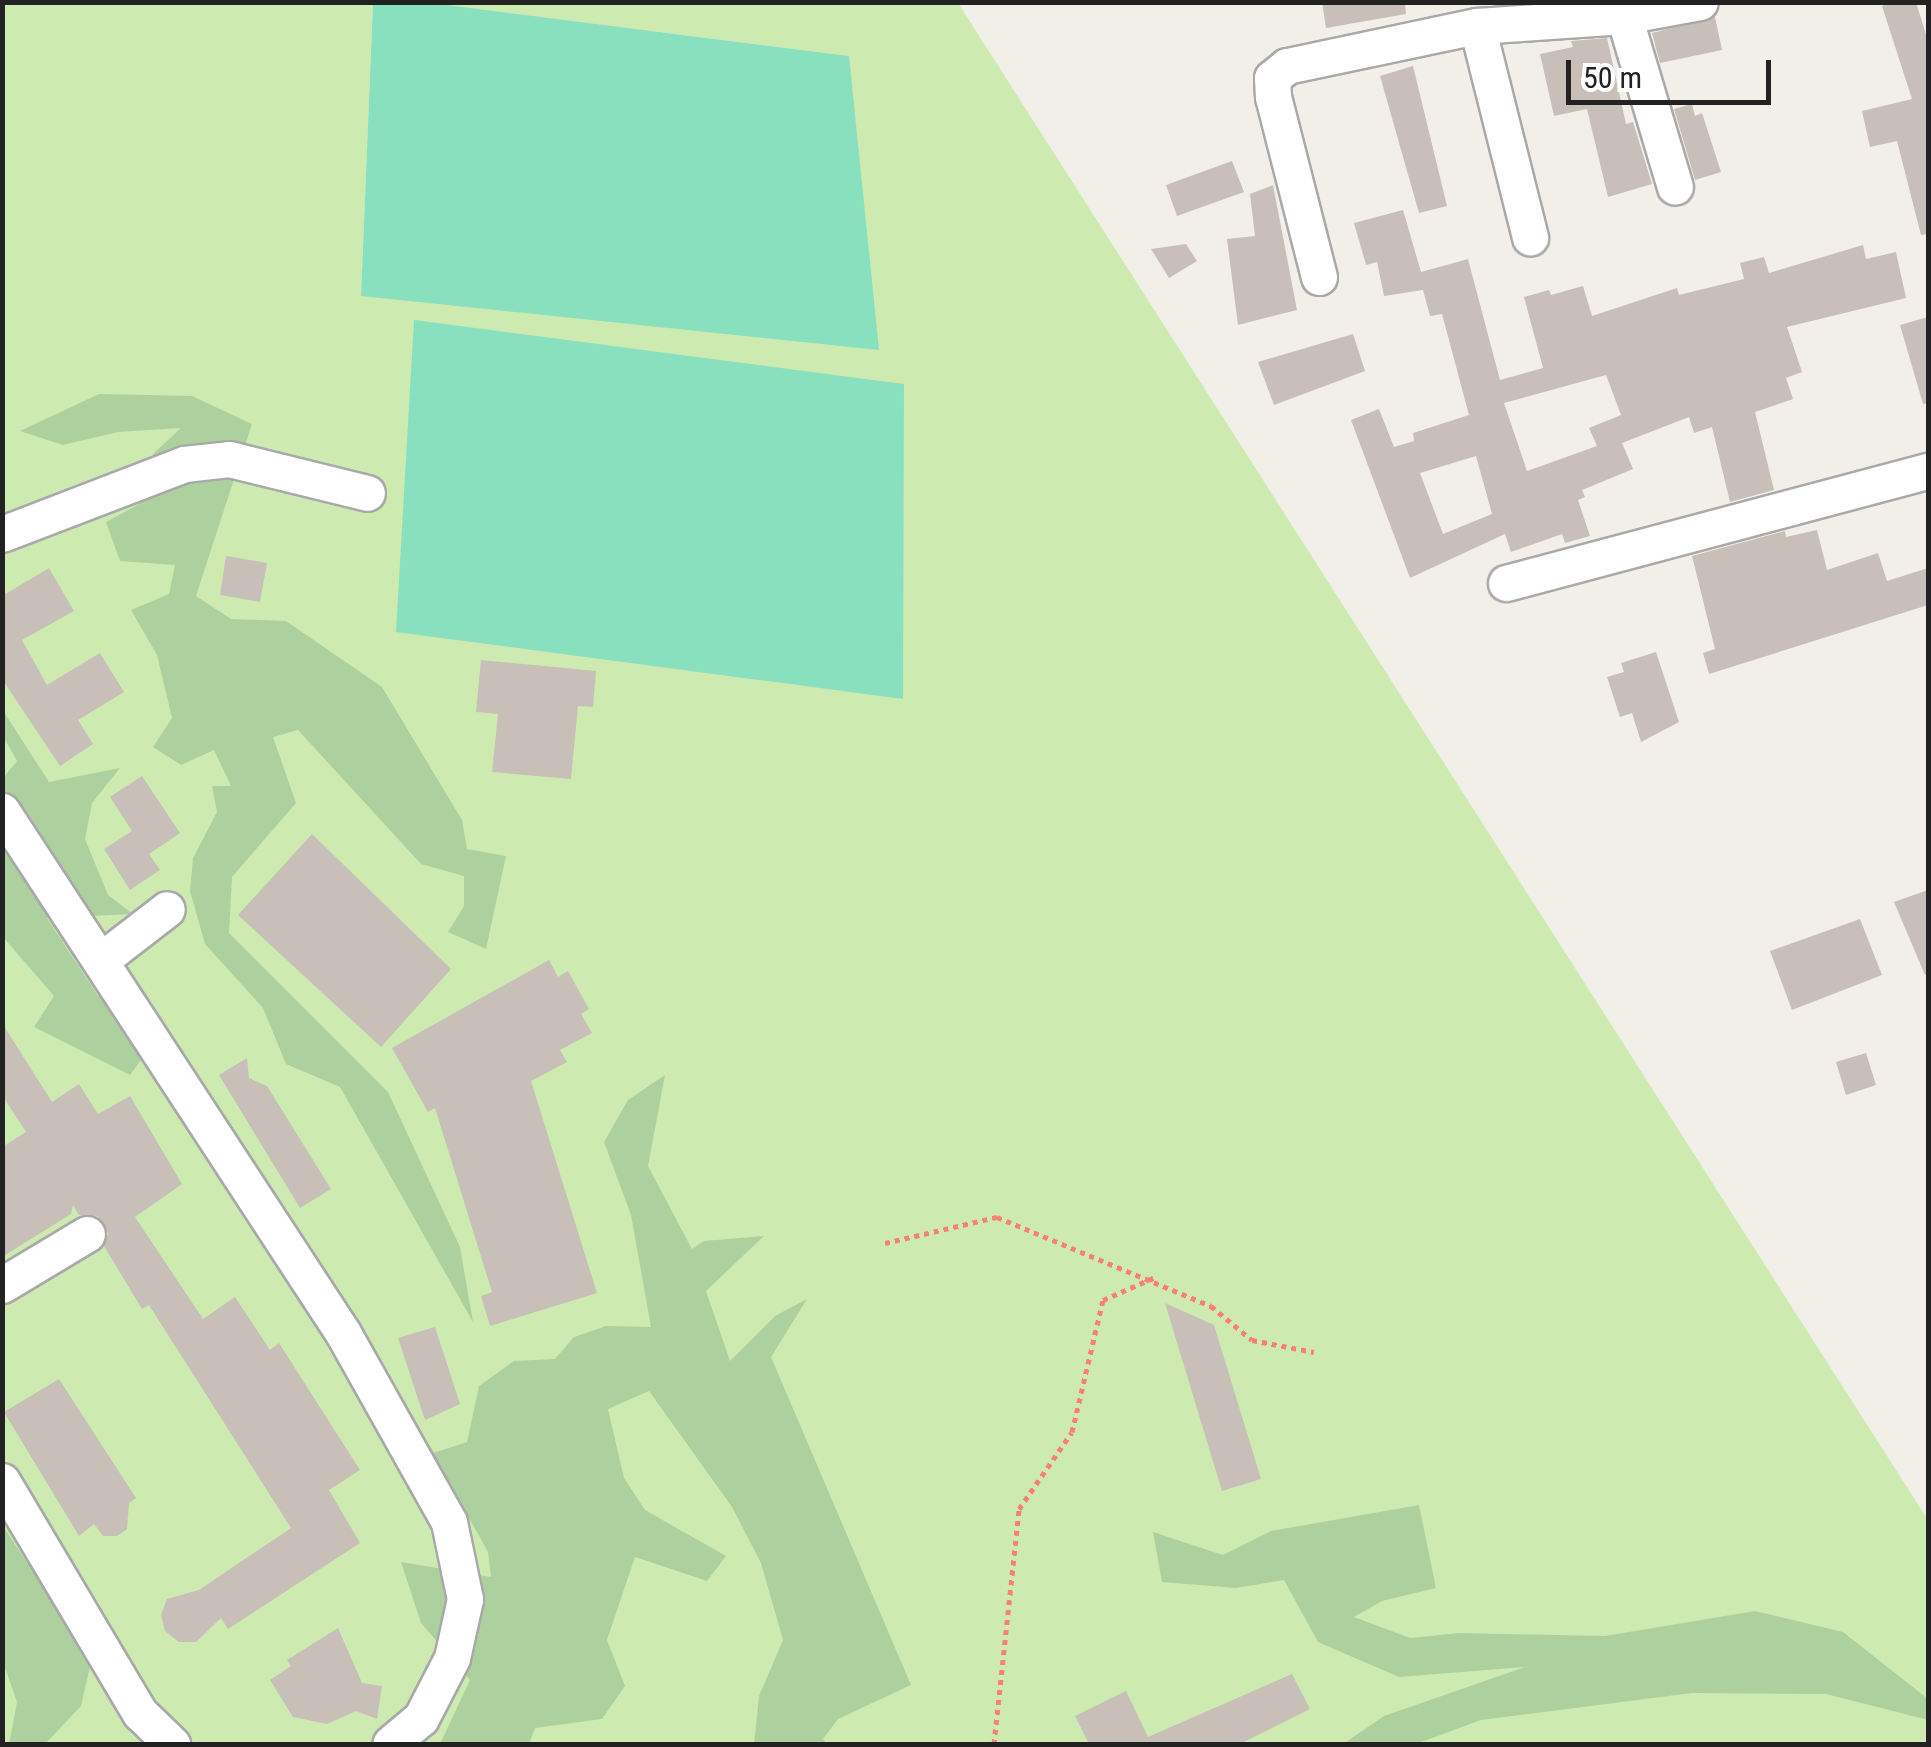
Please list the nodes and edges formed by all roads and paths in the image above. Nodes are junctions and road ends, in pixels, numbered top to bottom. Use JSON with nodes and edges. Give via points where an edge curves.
{"nodes":[{"id":1,"x":1700,"y":2,"type":"edge"},
{"id":2,"x":1624,"y":16,"type":"junction"},
{"id":3,"x":1477,"y":26,"type":"junction"},
{"id":4,"x":1675,"y":187,"type":"dead end"},
{"id":5,"x":1530,"y":237,"type":"dead end"},
{"id":6,"x":1319,"y":278,"type":"dead end"},
{"id":7,"x":1928,"y":471,"type":"edge"},
{"id":8,"x":367,"y":493,"type":"dead end"},
{"id":9,"x":2,"y":534,"type":"edge"},
{"id":10,"x":1506,"y":582,"type":"dead end"},
{"id":11,"x":2,"y":811,"type":"edge"},
{"id":12,"x":167,"y":910,"type":"dead end"},
{"id":13,"x":101,"y":960,"type":"junction"},
{"id":14,"x":87,"y":1234,"type":"dead end"},
{"id":15,"x":885,"y":1243,"type":"dead end"},
{"id":16,"x":1154,"y":1278,"type":"junction"},
{"id":17,"x":2,"y":1285,"type":"edge"},
{"id":18,"x":1314,"y":1352,"type":"dead end"},
{"id":19,"x":2,"y":1480,"type":"edge"},
{"id":20,"x":172,"y":1744,"type":"edge"},
{"id":21,"x":390,"y":1744,"type":"edge"},
{"id":22,"x":994,"y":1744,"type":"edge"}],
"edges":[{"from":1,"to":2,"type":"street"},
{"from":2,"to":3,"type":"street"},
{"from":2,"to":4,"type":"street"},
{"from":3,"to":5,"type":"street"},
{"from":3,"to":6,"type":"street","via":[[1287,66],[1272,78]]},
{"from":7,"to":10,"type":"street"},
{"from":8,"to":9,"type":"street","via":[[228,459],[184,464]]},
{"from":11,"to":13,"type":"street"},
{"from":12,"to":13,"type":"street"},
{"from":13,"to":21,"type":"street","via":[[342,1333],[449,1522],[466,1599],[452,1658],[420,1718]]},
{"from":14,"to":17,"type":"street"},
{"from":15,"to":16,"type":"path","via":[[996,1218],[1049,1244]]},
{"from":16,"to":18,"type":"path","via":[[1212,1306],[1252,1340]]},
{"from":16,"to":22,"type":"path","via":[[1103,1300],[1072,1432],[1020,1508]]},
{"from":19,"to":20,"type":"street","via":[[140,1714]]}]}
